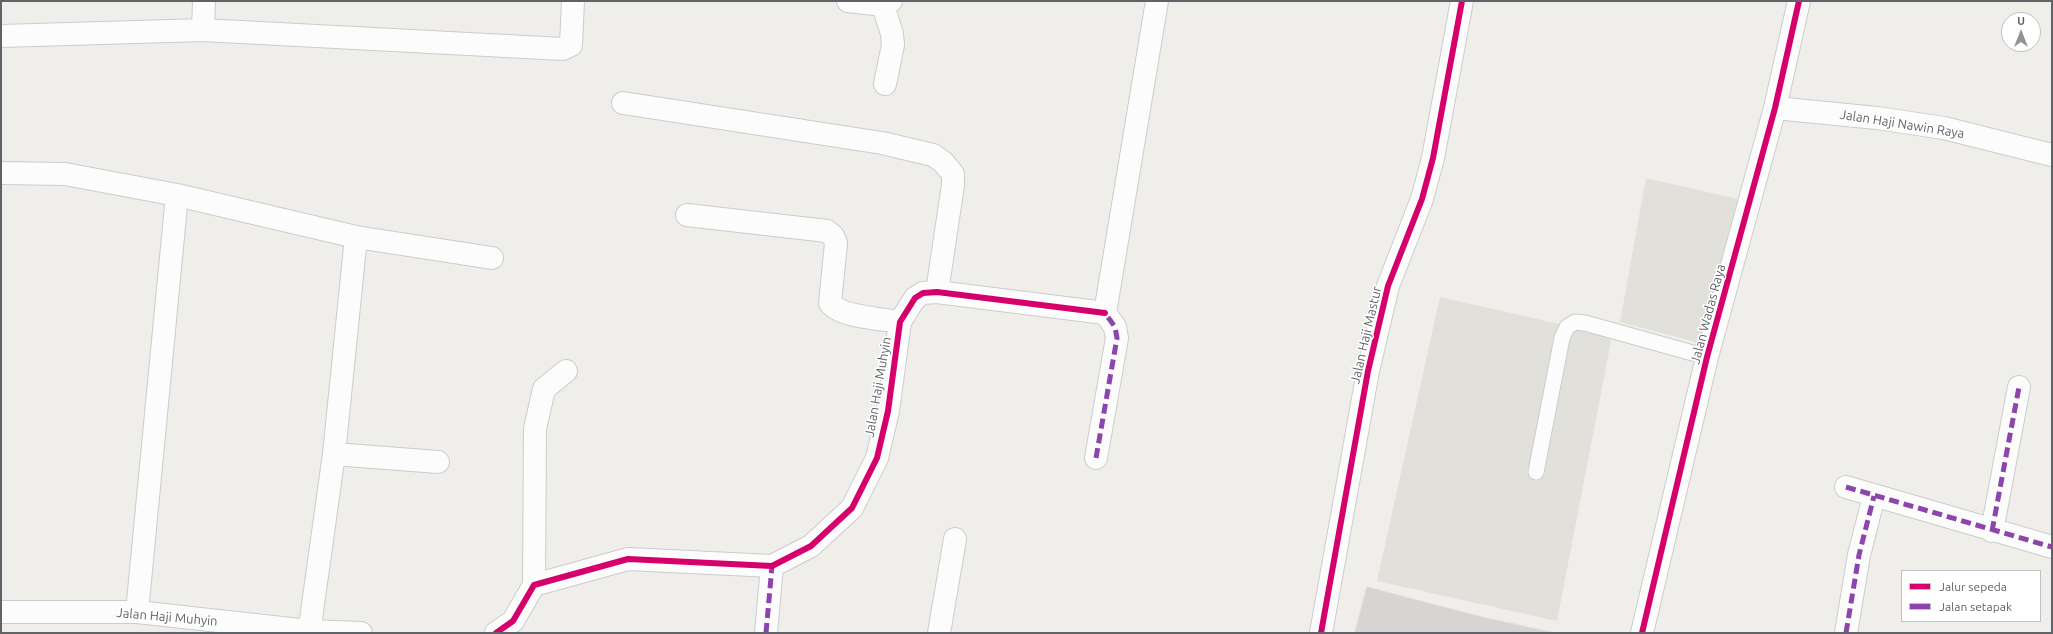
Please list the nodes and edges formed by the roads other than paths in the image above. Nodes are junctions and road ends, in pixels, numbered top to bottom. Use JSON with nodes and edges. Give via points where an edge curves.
{"nodes":[{"id":1,"x":204,"y":1,"type":"edge"},
{"id":2,"x":573,"y":1,"type":"edge"},
{"id":3,"x":848,"y":1,"type":"edge"},
{"id":4,"x":1157,"y":1,"type":"edge"},
{"id":5,"x":1462,"y":1,"type":"edge"},
{"id":6,"x":1799,"y":1,"type":"edge"},
{"id":7,"x":887,"y":3,"type":"edge"},
{"id":8,"x":203,"y":30,"type":"junction"},
{"id":9,"x":1,"y":36,"type":"edge"},
{"id":10,"x":885,"y":84,"type":"dead end"},
{"id":11,"x":623,"y":103,"type":"dead end"},
{"id":12,"x":1775,"y":108,"type":"junction"},
{"id":13,"x":2052,"y":155,"type":"edge"},
{"id":14,"x":1,"y":173,"type":"edge"},
{"id":15,"x":177,"y":195,"type":"junction"},
{"id":16,"x":687,"y":215,"type":"dead end"},
{"id":17,"x":356,"y":237,"type":"junction"},
{"id":18,"x":492,"y":258,"type":"dead end"},
{"id":19,"x":937,"y":292,"type":"junction"},
{"id":20,"x":1105,"y":313,"type":"junction"},
{"id":21,"x":900,"y":322,"type":"junction"},
{"id":22,"x":1707,"y":357,"type":"junction"},
{"id":23,"x":566,"y":371,"type":"dead end"},
{"id":24,"x":2019,"y":387,"type":"dead end"},
{"id":25,"x":334,"y":454,"type":"junction"},
{"id":26,"x":1096,"y":458,"type":"dead end"},
{"id":27,"x":438,"y":462,"type":"dead end"},
{"id":28,"x":1536,"y":472,"type":"dead end"},
{"id":29,"x":1846,"y":487,"type":"dead end"},
{"id":30,"x":1874,"y":496,"type":"junction"},
{"id":31,"x":1992,"y":531,"type":"junction"},
{"id":32,"x":955,"y":539,"type":"dead end"},
{"id":33,"x":2052,"y":547,"type":"edge"},
{"id":34,"x":772,"y":566,"type":"junction"},
{"id":35,"x":534,"y":585,"type":"junction"},
{"id":36,"x":1,"y":612,"type":"edge"},
{"id":37,"x":137,"y":612,"type":"junction"},
{"id":38,"x":309,"y":632,"type":"edge"},
{"id":39,"x":361,"y":633,"type":"edge"},
{"id":40,"x":496,"y":633,"type":"edge"},
{"id":41,"x":766,"y":633,"type":"edge"},
{"id":42,"x":939,"y":633,"type":"edge"},
{"id":43,"x":1321,"y":633,"type":"edge"},
{"id":44,"x":1642,"y":633,"type":"edge"},
{"id":45,"x":1846,"y":633,"type":"edge"}],
"edges":[{"from":1,"to":8,"type":"street"},
{"from":2,"to":8,"type":"street","via":[[571,45],[563,49]]},
{"from":3,"to":7,"type":"street"},
{"from":4,"to":20,"type":"street"},
{"from":5,"to":43,"type":"street","name":"Jalan Haji Mastur","via":[[1433,158],[1422,200],[1388,286],[1368,371]]},
{"from":6,"to":12,"type":"street","name":"Jalan Wadas Raya"},
{"from":7,"to":10,"type":"street","via":[[893,45]]},
{"from":8,"to":9,"type":"street"},
{"from":11,"to":19,"type":"street","via":[[882,143],[933,155],[953,174]]},
{"from":12,"to":13,"type":"street","name":"Jalan Haji Nawin Raya","via":[[1877,118],[1944,128]]},
{"from":12,"to":22,"type":"street","name":"Jalan Wadas Raya"},
{"from":14,"to":15,"type":"street","via":[[64,174]]},
{"from":15,"to":17,"type":"street"},
{"from":15,"to":37,"type":"street"},
{"from":16,"to":21,"type":"street","via":[[827,231],[836,243],[830,303],[833,307],[848,314]]},
{"from":17,"to":18,"type":"street"},
{"from":17,"to":25,"type":"street"},
{"from":19,"to":20,"type":"street","name":"Jalan Haji Muhyin"},
{"from":19,"to":21,"type":"street","name":"Jalan Haji Muhyin","via":[[923,293],[915,298]]},
{"from":20,"to":26,"type":"street","via":[[1115,327],[1117,338]]},
{"from":21,"to":34,"type":"street","name":"Jalan Haji Muhyin","via":[[888,411],[878,450],[852,508],[811,546]]},
{"from":22,"to":28,"type":"lane","via":[[1585,322],[1575,322],[1567,327],[1562,338]]},
{"from":22,"to":44,"type":"street","name":"Jalan Wadas Raya"},
{"from":23,"to":35,"type":"street","via":[[544,389],[535,429]]},
{"from":24,"to":31,"type":"street"},
{"from":25,"to":27,"type":"street"},
{"from":25,"to":38,"type":"street"},
{"from":29,"to":30,"type":"street"},
{"from":30,"to":31,"type":"street"},
{"from":30,"to":45,"type":"street","via":[[1859,554]]},
{"from":31,"to":33,"type":"street"},
{"from":32,"to":42,"type":"street"},
{"from":34,"to":35,"type":"street","name":"Jalan Haji Muhyin","via":[[628,559]]},
{"from":34,"to":41,"type":"street"},
{"from":35,"to":40,"type":"street","via":[[513,621]]},
{"from":36,"to":37,"type":"street","name":"Jalan Haji Muhyin"},
{"from":37,"to":38,"type":"street","name":"Jalan Haji Muhyin"},
{"from":38,"to":39,"type":"street","name":"Jalan Haji Muhyin"}]}
